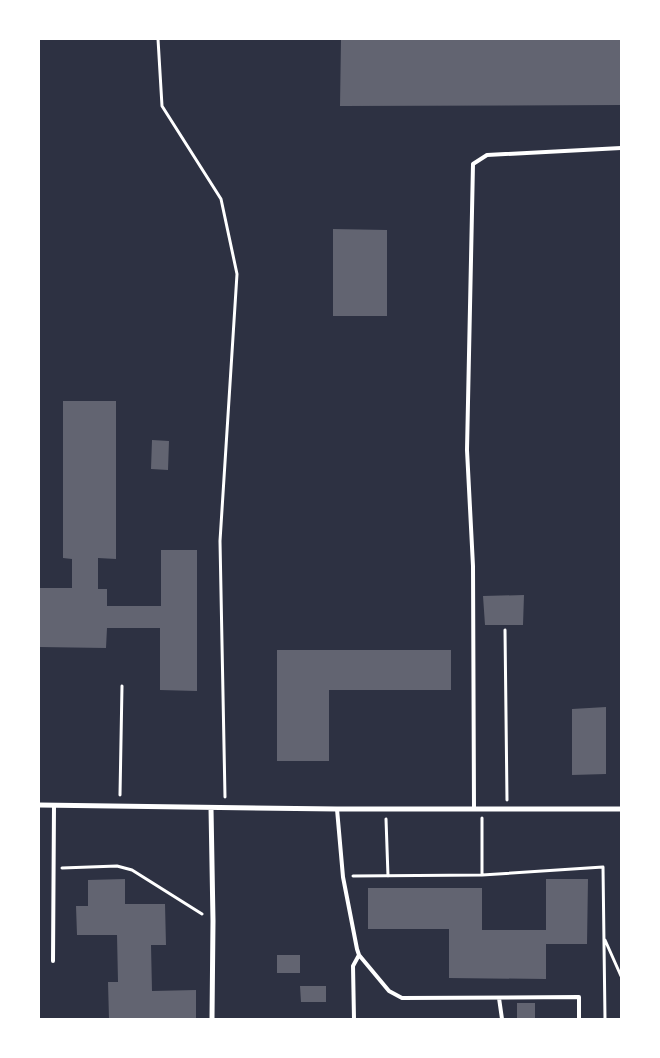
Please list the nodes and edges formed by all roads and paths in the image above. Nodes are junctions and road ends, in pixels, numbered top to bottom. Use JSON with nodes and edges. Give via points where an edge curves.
{"nodes":[{"id":1,"x":158,"y":39,"type":"edge"},
{"id":2,"x":621,"y":148,"type":"edge"},
{"id":3,"x":505,"y":630,"type":"dead end"},
{"id":4,"x":122,"y":686,"type":"dead end"},
{"id":5,"x":39,"y":805,"type":"edge"},
{"id":6,"x":54,"y":805,"type":"junction"},
{"id":7,"x":121,"y":806,"type":"junction"},
{"id":8,"x":211,"y":808,"type":"junction"},
{"id":9,"x":225,"y":808,"type":"junction"},
{"id":10,"x":507,"y":808,"type":"junction"},
{"id":11,"x":337,"y":809,"type":"junction"},
{"id":12,"x":385,"y":809,"type":"junction"},
{"id":13,"x":474,"y":809,"type":"junction"},
{"id":14,"x":482,"y":809,"type":"junction"},
{"id":15,"x":621,"y":809,"type":"edge"},
{"id":16,"x":54,"y":868,"type":"junction"},
{"id":17,"x":482,"y":875,"type":"junction"},
{"id":18,"x":343,"y":876,"type":"junction"},
{"id":19,"x":388,"y":876,"type":"junction"},
{"id":20,"x":213,"y":921,"type":"junction"},
{"id":21,"x":604,"y":936,"type":"junction"},
{"id":22,"x":359,"y":955,"type":"junction"},
{"id":23,"x":53,"y":961,"type":"dead end"},
{"id":24,"x":621,"y":976,"type":"edge"},
{"id":25,"x":499,"y":998,"type":"junction"},
{"id":26,"x":212,"y":1019,"type":"edge"},
{"id":27,"x":354,"y":1019,"type":"edge"},
{"id":28,"x":502,"y":1019,"type":"edge"},
{"id":29,"x":579,"y":1019,"type":"edge"},
{"id":30,"x":605,"y":1019,"type":"edge"}],
"edges":[{"from":1,"to":9,"type":"path","via":[[162,106],[221,200],[237,274],[220,541]]},
{"from":2,"to":13,"type":"lane","via":[[487,155],[473,164],[466,450],[473,566]]},
{"from":3,"to":10,"type":"path"},
{"from":4,"to":7,"type":"path"},
{"from":5,"to":6,"type":"street"},
{"from":6,"to":7,"type":"street"},
{"from":6,"to":16,"type":"lane"},
{"from":7,"to":8,"type":"street"},
{"from":8,"to":9,"type":"street"},
{"from":8,"to":20,"type":"street"},
{"from":9,"to":11,"type":"street"},
{"from":10,"to":14,"type":"street"},
{"from":10,"to":15,"type":"street"},
{"from":11,"to":12,"type":"street"},
{"from":11,"to":18,"type":"lane"},
{"from":12,"to":13,"type":"street"},
{"from":12,"to":19,"type":"path"},
{"from":13,"to":14,"type":"street"},
{"from":14,"to":17,"type":"path"},
{"from":16,"to":20,"type":"path","via":[[118,866],[132,870]]},
{"from":16,"to":23,"type":"lane"},
{"from":17,"to":19,"type":"path"},
{"from":17,"to":21,"type":"path","via":[[603,867]]},
{"from":18,"to":19,"type":"path"},
{"from":18,"to":22,"type":"lane"},
{"from":20,"to":26,"type":"street"},
{"from":21,"to":24,"type":"path"},
{"from":21,"to":30,"type":"path"},
{"from":22,"to":25,"type":"lane","via":[[389,991],[402,998]]},
{"from":22,"to":27,"type":"lane","via":[[353,966]]},
{"from":25,"to":28,"type":"lane"},
{"from":25,"to":29,"type":"lane","via":[[579,997]]}]}
